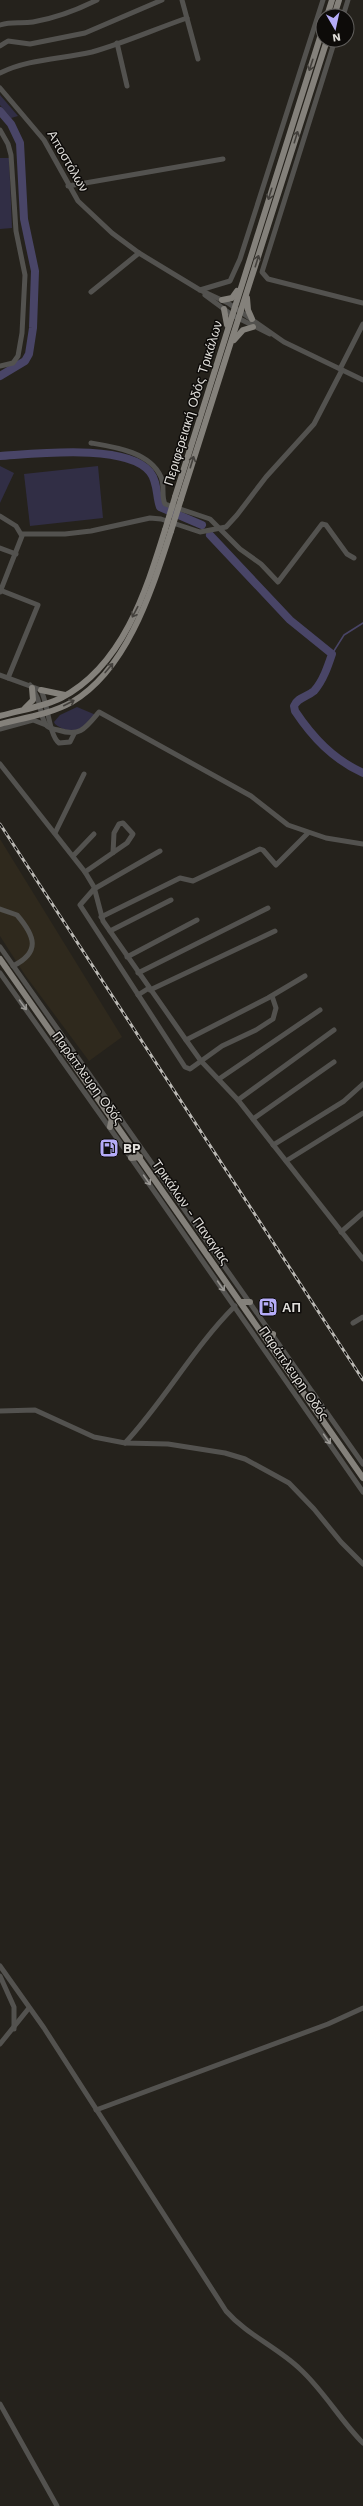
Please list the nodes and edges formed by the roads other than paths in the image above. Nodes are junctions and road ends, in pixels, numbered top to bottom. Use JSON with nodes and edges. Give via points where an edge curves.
{"nodes":[{"id":1,"x":98,"y":0,"type":"edge"},
{"id":2,"x":162,"y":0,"type":"edge"},
{"id":3,"x":182,"y":0,"type":"edge"},
{"id":4,"x":323,"y":0,"type":"edge"},
{"id":5,"x":187,"y":18,"type":"junction"},
{"id":6,"x":0,"y":25,"type":"edge"},
{"id":7,"x":117,"y":43,"type":"junction"},
{"id":8,"x":0,"y":46,"type":"edge"},
{"id":9,"x":317,"y":48,"type":"edge"},
{"id":10,"x":324,"y":48,"type":"edge"},
{"id":11,"x":332,"y":48,"type":"edge"},
{"id":12,"x":198,"y":59,"type":"dead end"},
{"id":13,"x":0,"y":73,"type":"edge"},
{"id":14,"x":127,"y":86,"type":"dead end"},
{"id":15,"x":0,"y":88,"type":"edge"},
{"id":16,"x":0,"y":130,"type":"edge"},
{"id":17,"x":223,"y":159,"type":"dead end"},
{"id":18,"x":68,"y":186,"type":"junction"},
{"id":19,"x":139,"y":254,"type":"junction"},
{"id":20,"x":245,"y":275,"type":"junction"},
{"id":21,"x":252,"y":277,"type":"junction"},
{"id":22,"x":200,"y":290,"type":"junction"},
{"id":23,"x":91,"y":292,"type":"dead end"},
{"id":24,"x":222,"y":300,"type":"junction"},
{"id":25,"x":363,"y":303,"type":"edge"},
{"id":26,"x":234,"y":308,"type":"junction"},
{"id":27,"x":224,"y":309,"type":"junction"},
{"id":28,"x":241,"y":312,"type":"junction"},
{"id":29,"x":232,"y":314,"type":"junction"},
{"id":30,"x":239,"y":319,"type":"junction"},
{"id":31,"x":252,"y":319,"type":"junction"},
{"id":32,"x":363,"y":324,"type":"edge"},
{"id":33,"x":253,"y":326,"type":"junction"},
{"id":34,"x":274,"y":336,"type":"junction"},
{"id":35,"x":223,"y":340,"type":"junction"},
{"id":36,"x":230,"y":344,"type":"junction"},
{"id":37,"x":0,"y":366,"type":"edge"},
{"id":38,"x":341,"y":370,"type":"junction"},
{"id":39,"x":363,"y":380,"type":"edge"},
{"id":40,"x":91,"y":443,"type":"dead end"},
{"id":41,"x":178,"y":498,"type":"junction"},
{"id":42,"x":0,"y":516,"type":"edge"},
{"id":43,"x":221,"y":529,"type":"junction"},
{"id":44,"x":168,"y":530,"type":"junction"},
{"id":45,"x":22,"y":534,"type":"junction"},
{"id":46,"x":0,"y":548,"type":"edge"},
{"id":47,"x":16,"y":554,"type":"junction"},
{"id":48,"x":354,"y":558,"type":"dead end"},
{"id":49,"x":0,"y":591,"type":"edge"},
{"id":50,"x":0,"y":675,"type":"edge"},
{"id":51,"x":8,"y":678,"type":"junction"},
{"id":52,"x":31,"y":686,"type":"junction"},
{"id":53,"x":41,"y":690,"type":"junction"},
{"id":54,"x":67,"y":695,"type":"junction"},
{"id":55,"x":44,"y":704,"type":"junction"},
{"id":56,"x":24,"y":709,"type":"junction"},
{"id":57,"x":49,"y":711,"type":"junction"},
{"id":58,"x":0,"y":716,"type":"edge"},
{"id":59,"x":50,"y":718,"type":"joint"},
{"id":60,"x":0,"y":724,"type":"edge"},
{"id":61,"x":48,"y":727,"type":"junction"},
{"id":62,"x":0,"y":728,"type":"edge"},
{"id":63,"x":74,"y":734,"type":"junction"},
{"id":64,"x":0,"y":764,"type":"edge"},
{"id":65,"x":84,"y":774,"type":"dead end"},
{"id":66,"x":55,"y":833,"type":"junction"},
{"id":67,"x":308,"y":833,"type":"junction"},
{"id":68,"x":94,"y":834,"type":"dead end"},
{"id":69,"x":363,"y":844,"type":"edge"},
{"id":70,"x":160,"y":851,"type":"dead end"},
{"id":71,"x":113,"y":853,"type":"junction"},
{"id":72,"x":74,"y":856,"type":"junction"},
{"id":73,"x":85,"y":872,"type":"junction"},
{"id":74,"x":94,"y":889,"type":"junction"},
{"id":75,"x":171,"y":900,"type":"dead end"},
{"id":76,"x":0,"y":908,"type":"edge"},
{"id":77,"x":268,"y":908,"type":"dead end"},
{"id":78,"x":101,"y":917,"type":"junction"},
{"id":79,"x":197,"y":920,"type":"dead end"},
{"id":80,"x":110,"y":931,"type":"junction"},
{"id":81,"x":276,"y":931,"type":"dead end"},
{"id":82,"x":0,"y":947,"type":"edge"},
{"id":83,"x":126,"y":957,"type":"junction"},
{"id":84,"x":0,"y":959,"type":"edge"},
{"id":85,"x":13,"y":966,"type":"junction"},
{"id":86,"x":0,"y":973,"type":"edge"},
{"id":87,"x":138,"y":973,"type":"junction"},
{"id":88,"x":305,"y":976,"type":"dead end"},
{"id":89,"x":149,"y":989,"type":"junction"},
{"id":90,"x":138,"y":995,"type":"junction"},
{"id":91,"x":272,"y":996,"type":"junction"},
{"id":92,"x":320,"y":1010,"type":"dead end"},
{"id":93,"x":334,"y":1030,"type":"dead end"},
{"id":94,"x":186,"y":1040,"type":"junction"},
{"id":95,"x":201,"y":1061,"type":"junction"},
{"id":96,"x":334,"y":1062,"type":"dead end"},
{"id":97,"x":219,"y":1079,"type":"junction"},
{"id":98,"x":363,"y":1084,"type":"edge"},
{"id":99,"x":238,"y":1100,"type":"junction"},
{"id":100,"x":363,"y":1113,"type":"edge"},
{"id":101,"x":112,"y":1118,"type":"junction"},
{"id":102,"x":252,"y":1119,"type":"junction"},
{"id":103,"x":110,"y":1127,"type":"junction"},
{"id":104,"x":274,"y":1145,"type":"junction"},
{"id":105,"x":140,"y":1157,"type":"junction"},
{"id":106,"x":131,"y":1158,"type":"junction"},
{"id":107,"x":286,"y":1161,"type":"junction"},
{"id":108,"x":363,"y":1213,"type":"edge"},
{"id":109,"x":341,"y":1232,"type":"junction"},
{"id":110,"x":363,"y":1259,"type":"edge"},
{"id":111,"x":241,"y":1302,"type":"junction"},
{"id":112,"x":250,"y":1302,"type":"junction"},
{"id":113,"x":235,"y":1306,"type":"junction"},
{"id":114,"x":363,"y":1317,"type":"edge"},
{"id":115,"x":353,"y":1323,"type":"dead end"},
{"id":116,"x":273,"y":1334,"type":"junction"},
{"id":117,"x":269,"y":1343,"type":"junction"},
{"id":118,"x":0,"y":1411,"type":"edge"},
{"id":119,"x":125,"y":1443,"type":"junction"},
{"id":120,"x":363,"y":1464,"type":"edge"},
{"id":121,"x":363,"y":1478,"type":"edge"},
{"id":122,"x":363,"y":1492,"type":"edge"},
{"id":123,"x":363,"y":1555,"type":"edge"},
{"id":124,"x":357,"y":1559,"type":"junction"},
{"id":125,"x":363,"y":1564,"type":"edge"},
{"id":126,"x":0,"y":1966,"type":"edge"},
{"id":127,"x":0,"y":1976,"type":"edge"},
{"id":128,"x":29,"y":2008,"type":"junction"},
{"id":129,"x":363,"y":2008,"type":"edge"},
{"id":130,"x":14,"y":2028,"type":"junction"},
{"id":131,"x":0,"y":2044,"type":"edge"},
{"id":132,"x":96,"y":2110,"type":"junction"},
{"id":133,"x":0,"y":2404,"type":"edge"},
{"id":134,"x":363,"y":2443,"type":"edge"},
{"id":135,"x":57,"y":2506,"type":"edge"}],
"edges":[{"from":1,"to":6,"type":"street","via":[[50,18],[30,23],[10,22]]},
{"from":2,"to":8,"type":"street","via":[[85,33],[30,44],[8,41]]},
{"from":3,"to":5,"type":"street"},
{"from":4,"to":22,"type":"street","via":[[240,259],[230,281]]},
{"from":5,"to":7,"type":"street"},
{"from":5,"to":12,"type":"street"},
{"from":7,"to":13,"type":"street","via":[[90,52],[37,63],[22,63]]},
{"from":7,"to":14,"type":"street"},
{"from":9,"to":20,"type":"main road","name":"Περιφερειακή Οδός Τρικάλων","one_way":true},
{"from":21,"to":10,"type":"main road","name":"Περιφερειακή Οδός Τρικάλων","one_way":true},
{"from":11,"to":25,"type":"street","via":[[262,272],[268,280]]},
{"from":15,"to":18,"type":"street","name":"Αποστόλων","via":[[44,140]]},
{"from":16,"to":37,"type":"street","via":[[11,155],[16,231],[24,265],[25,283],[18,356],[13,363]]},
{"from":17,"to":18,"type":"street"},
{"from":18,"to":19,"type":"street","name":"Αποστόλων","via":[[89,213]]},
{"from":19,"to":22,"type":"street","name":"Αποστόλων"},
{"from":19,"to":23,"type":"street"},
{"from":20,"to":24,"type":"main road","via":[[233,297]]},
{"from":20,"to":26,"type":"main road","name":"Περιφερειακή Οδός Τρικάλων"},
{"from":21,"to":28,"type":"main road","name":"Περιφερειακή Οδός Τρικάλων"},
{"from":21,"to":31,"type":"main road","via":[[247,301]]},
{"from":22,"to":24,"type":"street"},
{"from":22,"to":27,"type":"street"},
{"from":24,"to":26,"type":"street"},
{"from":26,"to":28,"type":"street"},
{"from":26,"to":29,"type":"main road","name":"Περιφερειακή Οδός Τρικάλων"},
{"from":27,"to":29,"type":"street"},
{"from":27,"to":35,"type":"main road","via":[[227,324]]},
{"from":28,"to":30,"type":"main road","name":"Περιφερειακή Οδός Τρικάλων"},
{"from":28,"to":31,"type":"street"},
{"from":29,"to":30,"type":"street"},
{"from":29,"to":35,"type":"main road","name":"Περιφερειακή Οδός Τρικάλων"},
{"from":30,"to":33,"type":"street"},
{"from":30,"to":36,"type":"main road","name":"Περιφερειακή Οδός Τρικάλων"},
{"from":31,"to":34,"type":"street"},
{"from":32,"to":38,"type":"street"},
{"from":33,"to":34,"type":"street"},
{"from":33,"to":36,"type":"main road","via":[[241,331]]},
{"from":34,"to":38,"type":"street"},
{"from":35,"to":41,"type":"main road","name":"Περιφερειακή Οδός Τρικάλων"},
{"from":41,"to":36,"type":"main road","name":"Περιφερειακή Οδός Τρικάλων","one_way":true},
{"from":38,"to":39,"type":"street"},
{"from":38,"to":43,"type":"street","via":[[314,424],[266,477],[230,523]]},
{"from":40,"to":43,"type":"street","via":[[110,446],[145,458],[162,479],[166,504],[208,518]]},
{"from":41,"to":44,"type":"main road","name":"Περιφερειακή Οδός Τρικάλων","bridge":true},
{"from":42,"to":45,"type":"street","via":[[16,526]]},
{"from":43,"to":45,"type":"street","via":[[200,532],[161,519],[150,518],[91,531]]},
{"from":43,"to":48,"type":"street","via":[[278,582],[322,524],[326,525],[347,554]]},
{"from":44,"to":54,"type":"main road","name":"Περιφερειακή Οδός Τρικάλων","one_way":true,"via":[[144,595],[122,637],[98,670]]},
{"from":57,"to":44,"type":"main road","name":"Περιφερειακή Οδός Τρικάλων","one_way":true,"via":[[81,696],[116,658],[146,605]]},
{"from":45,"to":47,"type":"street"},
{"from":46,"to":47,"type":"street"},
{"from":47,"to":49,"type":"street"},
{"from":49,"to":51,"type":"street","via":[[38,605]]},
{"from":50,"to":51,"type":"street"},
{"from":51,"to":52,"type":"street"},
{"from":52,"to":53,"type":"street"},
{"from":52,"to":55,"type":"street"},
{"from":52,"to":56,"type":"main road","via":[[33,700]]},
{"from":53,"to":54,"type":"main road"},
{"from":53,"to":55,"type":"street"},
{"from":54,"to":55,"type":"main road","name":"Περιφερειακή Οδός Τρικάλων"},
{"from":55,"to":56,"type":"main road","name":"Περιφερειακή Οδός Τρικάλων"},
{"from":55,"to":57,"type":"street"},
{"from":56,"to":58,"type":"main road","name":"Περιφερειακή Οδός Τρικάλων"},
{"from":57,"to":59,"type":"main road"},
{"from":57,"to":60,"type":"main road","name":"Περιφερειακή Οδός Τρικάλων"},
{"from":57,"to":61,"type":"street"},
{"from":59,"to":61,"type":"street"},
{"from":61,"to":62,"type":"street","via":[[33,720]]},
{"from":61,"to":63,"type":"street"},
{"from":61,"to":63,"type":"street","via":[[56,741],[63,744],[70,742]]},
{"from":63,"to":67,"type":"street","via":[[84,729],[99,712],[251,796],[282,822]]},
{"from":64,"to":66,"type":"street"},
{"from":65,"to":66,"type":"street"},
{"from":66,"to":72,"type":"street"},
{"from":67,"to":69,"type":"street"},
{"from":67,"to":78,"type":"street","via":[[276,865],[260,849],[193,881],[180,878]]},
{"from":68,"to":72,"type":"street"},
{"from":70,"to":74,"type":"street"},
{"from":71,"to":71,"type":"street","via":[[114,833],[119,824],[123,823],[131,831],[132,837]]},
{"from":71,"to":73,"type":"street"},
{"from":72,"to":73,"type":"street"},
{"from":73,"to":74,"type":"street"},
{"from":74,"to":78,"type":"street"},
{"from":74,"to":90,"type":"street","via":[[81,902],[81,906]]},
{"from":75,"to":80,"type":"street"},
{"from":76,"to":85,"type":"street","via":[[17,915],[32,941],[33,947],[26,959]]},
{"from":77,"to":87,"type":"street"},
{"from":78,"to":80,"type":"street"},
{"from":79,"to":83,"type":"street"},
{"from":80,"to":83,"type":"street"},
{"from":81,"to":89,"type":"street"},
{"from":82,"to":85,"type":"street","name":"Παράπλευρη Οδός"},
{"from":83,"to":87,"type":"street"},
{"from":84,"to":101,"type":"main road","name":"Τρικάλων - Παναγίας"},
{"from":85,"to":112,"type":"street","name":"Παράπλευρη Οδός"},
{"from":86,"to":103,"type":"street","name":"Παράπλευρη Οδός","one_way":true},
{"from":87,"to":89,"type":"street"},
{"from":88,"to":91,"type":"street"},
{"from":89,"to":90,"type":"street"},
{"from":89,"to":94,"type":"street"},
{"from":90,"to":95,"type":"street","via":[[186,1069]]},
{"from":91,"to":94,"type":"street"},
{"from":91,"to":95,"type":"street","via":[[276,1008],[273,1019],[222,1046]]},
{"from":92,"to":97,"type":"street"},
{"from":93,"to":99,"type":"street"},
{"from":94,"to":95,"type":"street"},
{"from":95,"to":97,"type":"street"},
{"from":96,"to":102,"type":"street"},
{"from":97,"to":99,"type":"street"},
{"from":98,"to":104,"type":"street","via":[[344,1101]]},
{"from":99,"to":102,"type":"street"},
{"from":100,"to":107,"type":"street"},
{"from":101,"to":103,"type":"main road"},
{"from":101,"to":105,"type":"main road","name":"Τρικάλων - Παναγίας"},
{"from":102,"to":104,"type":"street"},
{"from":103,"to":106,"type":"street","name":"Παράπλευρη Οδός"},
{"from":104,"to":107,"type":"street"},
{"from":105,"to":106,"type":"main road"},
{"from":105,"to":111,"type":"main road","name":"Τρικάλων - Παναγίας"},
{"from":106,"to":113,"type":"street","name":"Παράπλευρη Οδός","one_way":true},
{"from":107,"to":109,"type":"street"},
{"from":108,"to":109,"type":"street"},
{"from":109,"to":110,"type":"street"},
{"from":111,"to":112,"type":"main road"},
{"from":111,"to":117,"type":"main road","name":"Τρικάλων - Παναγίας"},
{"from":112,"to":116,"type":"street","name":"Παράπλευρη Οδός"},
{"from":113,"to":119,"type":"street","via":[[195,1352],[150,1416]]},
{"from":113,"to":122,"type":"street","name":"Παράπλευρη Οδός","one_way":true},
{"from":114,"to":115,"type":"street"},
{"from":116,"to":117,"type":"main road"},
{"from":116,"to":120,"type":"street","name":"Παράπλευρη Οδός"},
{"from":117,"to":121,"type":"main road","name":"Τρικάλων - Παναγίας"},
{"from":118,"to":119,"type":"street","via":[[35,1410],[87,1435]]},
{"from":119,"to":124,"type":"street","via":[[163,1444],[225,1453],[256,1464],[289,1483]]},
{"from":123,"to":124,"type":"street"},
{"from":124,"to":125,"type":"street"},
{"from":126,"to":128,"type":"street"},
{"from":127,"to":130,"type":"street","via":[[14,2007]]},
{"from":128,"to":130,"type":"street"},
{"from":128,"to":132,"type":"street"},
{"from":129,"to":132,"type":"street","via":[[328,2024]]},
{"from":130,"to":131,"type":"street"},
{"from":132,"to":134,"type":"street","via":[[226,2311],[248,2331],[281,2352],[300,2369]]},
{"from":133,"to":135,"type":"street"}]}
